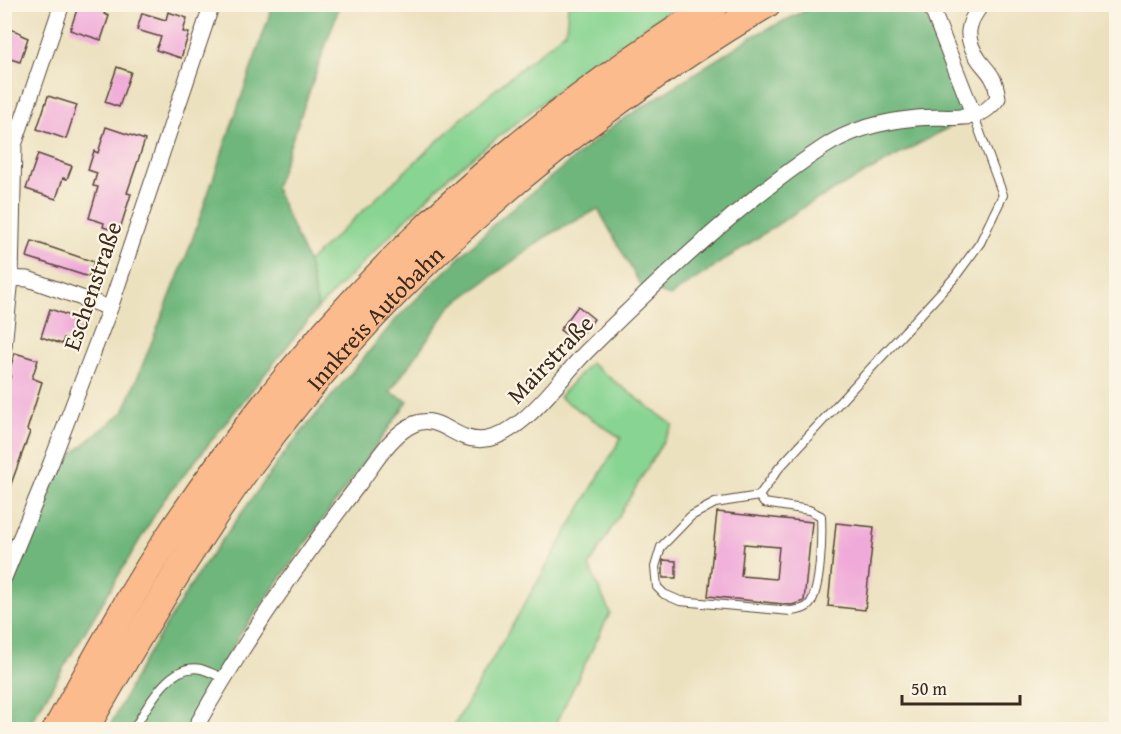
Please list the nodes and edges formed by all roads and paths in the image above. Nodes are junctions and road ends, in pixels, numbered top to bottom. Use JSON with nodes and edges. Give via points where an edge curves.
{"nodes":[{"id":1,"x":62,"y":4,"type":"edge"},
{"id":2,"x":212,"y":4,"type":"edge"},
{"id":3,"x":716,"y":4,"type":"edge"},
{"id":4,"x":767,"y":4,"type":"edge"},
{"id":5,"x":930,"y":4,"type":"edge"},
{"id":6,"x":982,"y":4,"type":"edge"},
{"id":7,"x":974,"y":116,"type":"junction"},
{"id":8,"x":8,"y":278,"type":"edge"},
{"id":9,"x":110,"y":308,"type":"junction"},
{"id":10,"x":4,"y":347,"type":"edge"},
{"id":11,"x":759,"y":496,"type":"junction"},
{"id":12,"x":4,"y":578,"type":"edge"},
{"id":13,"x":223,"y":678,"type":"junction"},
{"id":14,"x":56,"y":729,"type":"edge"},
{"id":15,"x":84,"y":729,"type":"edge"},
{"id":16,"x":133,"y":729,"type":"edge"},
{"id":17,"x":194,"y":729,"type":"edge"}],
"edges":[{"from":1,"to":8,"type":"street","via":[[14,145]]},
{"from":2,"to":9,"type":"street","name":"Eschenstraße"},
{"from":3,"to":14,"type":"highway","name":"Innkreis Autobahn","via":[[621,66],[525,138],[437,215],[327,328],[254,417],[195,498],[162,547]]},
{"from":4,"to":15,"type":"highway","name":"Innkreis Autobahn","via":[[663,69],[550,152],[502,191],[380,308],[244,472],[177,573]]},
{"from":5,"to":7,"type":"street"},
{"from":6,"to":7,"type":"street","via":[[972,16],[970,42],[994,80],[998,98]]},
{"from":7,"to":11,"type":"lane","via":[[1003,195],[980,243],[955,277],[779,468]]},
{"from":7,"to":13,"type":"street","name":"Mairstraße","via":[[917,118],[867,127],[826,145],[757,196],[669,273],[584,353],[551,395],[494,439],[466,438],[430,421],[397,435],[328,523]]},
{"from":8,"to":9,"type":"street","via":[[28,279]]},
{"from":8,"to":10,"type":"street"},
{"from":9,"to":12,"type":"street","name":"Eschenstraße"},
{"from":11,"to":11,"type":"lane","via":[[764,503],[809,510],[821,516],[816,589],[809,605],[791,611],[680,601],[657,587],[655,567],[661,547],[691,516],[715,503]]},
{"from":13,"to":16,"type":"lane","via":[[198,668],[166,680]]},
{"from":13,"to":17,"type":"street","name":"Mairstraße"}]}
